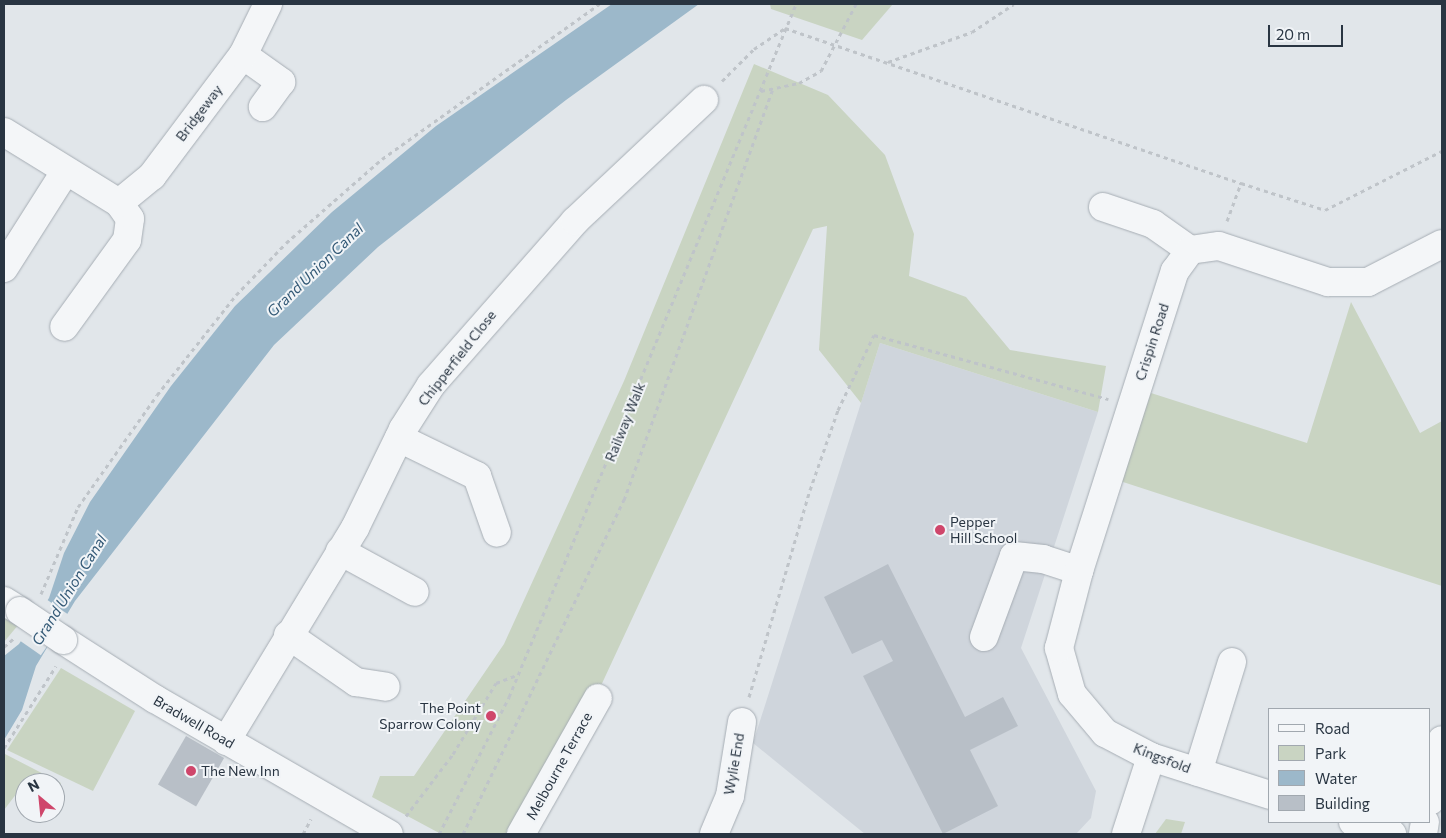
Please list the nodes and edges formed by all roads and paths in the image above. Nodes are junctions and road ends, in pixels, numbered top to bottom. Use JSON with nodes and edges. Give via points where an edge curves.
{"nodes":[{"id":1,"x":599,"y":4,"type":"edge"},
{"id":2,"x":796,"y":4,"type":"edge"},
{"id":3,"x":856,"y":4,"type":"edge"},
{"id":4,"x":1014,"y":4,"type":"edge"},
{"id":5,"x":261,"y":6,"type":"edge"},
{"id":6,"x":785,"y":28,"type":"junction"},
{"id":7,"x":837,"y":44,"type":"junction"},
{"id":8,"x":243,"y":55,"type":"junction"},
{"id":9,"x":888,"y":62,"type":"junction"},
{"id":10,"x":773,"y":88,"type":"junction"},
{"id":11,"x":760,"y":91,"type":"junction"},
{"id":12,"x":704,"y":100,"type":"joint"},
{"id":13,"x":263,"y":107,"type":"dead end"},
{"id":14,"x":4,"y":132,"type":"edge"},
{"id":15,"x":1442,"y":151,"type":"edge"},
{"id":16,"x":65,"y":172,"type":"junction"},
{"id":17,"x":1241,"y":183,"type":"junction"},
{"id":18,"x":119,"y":203,"type":"junction"},
{"id":19,"x":1103,"y":207,"type":"dead end"},
{"id":20,"x":1442,"y":244,"type":"edge"},
{"id":21,"x":1219,"y":246,"type":"junction"},
{"id":22,"x":1190,"y":250,"type":"junction"},
{"id":23,"x":4,"y":268,"type":"edge"},
{"id":24,"x":64,"y":327,"type":"dead end"},
{"id":25,"x":1131,"y":406,"type":"junction"},
{"id":26,"x":399,"y":438,"type":"junction"},
{"id":27,"x":497,"y":532,"type":"dead end"},
{"id":28,"x":340,"y":551,"type":"junction"},
{"id":29,"x":1079,"y":571,"type":"junction"},
{"id":30,"x":415,"y":592,"type":"dead end"},
{"id":31,"x":20,"y":611,"type":"edge"},
{"id":32,"x":288,"y":635,"type":"junction"},
{"id":33,"x":984,"y":637,"type":"dead end"},
{"id":34,"x":4,"y":647,"type":"edge"},
{"id":35,"x":1232,"y":662,"type":"dead end"},
{"id":36,"x":519,"y":674,"type":"junction"},
{"id":37,"x":45,"y":684,"type":"dead end"},
{"id":38,"x":386,"y":687,"type":"dead end"},
{"id":39,"x":1072,"y":694,"type":"joint"},
{"id":40,"x":598,"y":698,"type":"dead end"},
{"id":41,"x":742,"y":722,"type":"joint"},
{"id":42,"x":1442,"y":740,"type":"edge"},
{"id":43,"x":226,"y":741,"type":"junction"},
{"id":44,"x":4,"y":748,"type":"edge"},
{"id":45,"x":1151,"y":757,"type":"junction"},
{"id":46,"x":1198,"y":772,"type":"junction"},
{"id":47,"x":1268,"y":794,"type":"edge"},
{"id":48,"x":1431,"y":795,"type":"edge"},
{"id":49,"x":1356,"y":823,"type":"edge"},
{"id":50,"x":397,"y":826,"type":"edge"},
{"id":51,"x":439,"y":834,"type":"edge"},
{"id":52,"x":463,"y":834,"type":"edge"},
{"id":53,"x":521,"y":834,"type":"edge"},
{"id":54,"x":714,"y":834,"type":"edge"},
{"id":55,"x":1126,"y":834,"type":"edge"},
{"id":56,"x":1392,"y":834,"type":"edge"}],
"edges":[{"from":1,"to":31,"type":"path","via":[[382,159],[286,243],[236,295],[151,402],[78,506]]},
{"from":2,"to":6,"type":"path","name":"Railway Walk"},
{"from":3,"to":7,"type":"path"},
{"from":4,"to":9,"type":"path","via":[[972,32]]},
{"from":5,"to":8,"type":"street","name":"Bridgeway"},
{"from":6,"to":7,"type":"path"},
{"from":6,"to":11,"type":"path","name":"Railway Walk"},
{"from":6,"to":12,"type":"path","via":[[754,49]]},
{"from":7,"to":9,"type":"path"},
{"from":7,"to":10,"type":"path","via":[[820,71]]},
{"from":8,"to":13,"type":"street","via":[[281,82]]},
{"from":8,"to":18,"type":"street","name":"Bridgeway","via":[[152,176]]},
{"from":9,"to":17,"type":"path"},
{"from":10,"to":11,"type":"path"},
{"from":10,"to":52,"type":"path","via":[[624,500]]},
{"from":11,"to":36,"type":"path","name":"Railway Walk"},
{"from":12,"to":26,"type":"street","name":"Chipperfield Close","via":[[576,221],[517,284],[431,385]]},
{"from":14,"to":16,"type":"street"},
{"from":15,"to":17,"type":"path","via":[[1325,210]]},
{"from":16,"to":18,"type":"street"},
{"from":16,"to":23,"type":"street"},
{"from":17,"to":21,"type":"path"},
{"from":18,"to":24,"type":"street","via":[[130,219],[127,240]]},
{"from":19,"to":22,"type":"street","via":[[1153,224]]},
{"from":20,"to":21,"type":"street","via":[[1368,282],[1328,282]]},
{"from":21,"to":22,"type":"street"},
{"from":22,"to":25,"type":"street","name":"Crispin Road","via":[[1175,271]]},
{"from":25,"to":29,"type":"street","name":"Crispin Road"},
{"from":25,"to":41,"type":"path","via":[[874,336],[838,410],[810,490]]},
{"from":26,"to":27,"type":"street","via":[[477,476]]},
{"from":26,"to":28,"type":"street","name":"Chipperfield Close"},
{"from":28,"to":30,"type":"street"},
{"from":28,"to":32,"type":"street","name":"Chipperfield Close"},
{"from":29,"to":33,"type":"street","via":[[1043,559],[1014,556]]},
{"from":29,"to":39,"type":"street","name":"Crispin Road","via":[[1059,648]]},
{"from":31,"to":34,"type":"path"},
{"from":31,"to":43,"type":"street","name":"Bradwell Road","bridge":true},
{"from":32,"to":38,"type":"street","via":[[356,682]]},
{"from":32,"to":43,"type":"street","name":"Chipperfield Close"},
{"from":35,"to":46,"type":"street"},
{"from":36,"to":50,"type":"path","via":[[496,683],[452,754]]},
{"from":36,"to":51,"type":"path","name":"Railway Walk"},
{"from":37,"to":44,"type":"path"},
{"from":39,"to":45,"type":"street","name":"Kingsfold","via":[[1105,733]]},
{"from":40,"to":53,"type":"street","name":"Melbourne Terrace"},
{"from":41,"to":54,"type":"street","name":"Wylie End","via":[[730,796]]},
{"from":42,"to":48,"type":"street"},
{"from":43,"to":50,"type":"street","name":"Bradwell Road"},
{"from":45,"to":46,"type":"street","name":"Kingsfold"},
{"from":45,"to":55,"type":"street"},
{"from":46,"to":47,"type":"street","name":"Kingsfold"},
{"from":49,"to":56,"type":"street"}]}
